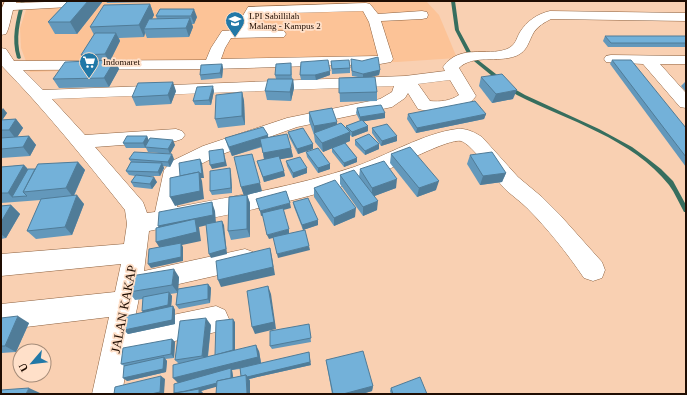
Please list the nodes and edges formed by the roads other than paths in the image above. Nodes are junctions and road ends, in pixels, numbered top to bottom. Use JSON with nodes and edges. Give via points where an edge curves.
{"nodes":[{"id":1,"x":68,"y":3,"type":"edge"},
{"id":2,"x":16,"y":5,"type":"edge"},
{"id":3,"x":422,"y":15,"type":"dead end"},
{"id":4,"x":686,"y":17,"type":"edge"},
{"id":5,"x":374,"y":18,"type":"junction"},
{"id":6,"x":1,"y":31,"type":"edge"},
{"id":7,"x":248,"y":34,"type":"junction"},
{"id":8,"x":279,"y":34,"type":"dead end"},
{"id":9,"x":6,"y":59,"type":"edge"},
{"id":10,"x":611,"y":59,"type":"edge"},
{"id":11,"x":647,"y":60,"type":"junction"},
{"id":12,"x":686,"y":60,"type":"edge"},
{"id":13,"x":212,"y":64,"type":"junction"},
{"id":14,"x":456,"y":75,"type":"junction"},
{"id":15,"x":403,"y":81,"type":"junction"},
{"id":16,"x":39,"y":94,"type":"junction"},
{"id":17,"x":686,"y":104,"type":"edge"},
{"id":18,"x":176,"y":135,"type":"dead end"},
{"id":19,"x":80,"y":141,"type":"junction"},
{"id":20,"x":102,"y":168,"type":"junction"},
{"id":21,"x":77,"y":169,"type":"edge"},
{"id":22,"x":164,"y":219,"type":"junction"},
{"id":23,"x":138,"y":224,"type":"junction"},
{"id":24,"x":135,"y":253,"type":"junction"},
{"id":25,"x":257,"y":256,"type":"edge"},
{"id":26,"x":1,"y":265,"type":"edge"},
{"id":27,"x":593,"y":270,"type":"dead end"},
{"id":28,"x":126,"y":293,"type":"junction"},
{"id":29,"x":1,"y":317,"type":"edge"},
{"id":30,"x":216,"y":319,"type":"edge"},
{"id":31,"x":117,"y":340,"type":"junction"},
{"id":32,"x":106,"y":394,"type":"edge"}],
"edges":[{"from":1,"to":2,"type":"street"},
{"from":2,"to":6,"type":"street"},
{"from":3,"to":5,"type":"street"},
{"from":4,"to":14,"type":"street","via":[[553,14],[538,20],[517,50],[457,61],[451,68]]},
{"from":5,"to":7,"type":"street","via":[[370,9],[366,7],[255,9],[249,13]]},
{"from":5,"to":13,"type":"street","via":[[386,59]]},
{"from":7,"to":8,"type":"street"},
{"from":7,"to":13,"type":"street","via":[[226,36],[216,51]]},
{"from":9,"to":13,"type":"street"},
{"from":9,"to":16,"type":"street"},
{"from":10,"to":11,"type":"street"},
{"from":11,"to":12,"type":"street"},
{"from":11,"to":17,"type":"street"},
{"from":14,"to":15,"type":"street"},
{"from":14,"to":15,"type":"street","via":[[468,97],[434,107],[424,105],[410,84]]},
{"from":15,"to":16,"type":"street"},
{"from":15,"to":22,"type":"street","via":[[399,95],[386,102],[293,122],[210,151],[179,166],[172,176]]},
{"from":16,"to":19,"type":"street"},
{"from":18,"to":19,"type":"street"},
{"from":19,"to":20,"type":"street"},
{"from":20,"to":21,"type":"street"},
{"from":20,"to":23,"type":"street","via":[[135,208]]},
{"from":22,"to":23,"type":"street"},
{"from":22,"to":27,"type":"street","via":[[346,178],[446,137],[465,135],[558,226]]},
{"from":23,"to":24,"type":"street","name":"JALAN KAKAP"},
{"from":24,"to":26,"type":"street"},
{"from":24,"to":28,"type":"street","name":"JALAN KAKAP"},
{"from":25,"to":28,"type":"street"},
{"from":28,"to":29,"type":"street"},
{"from":28,"to":31,"type":"street","name":"JALAN KAKAP"},
{"from":30,"to":31,"type":"street"},
{"from":31,"to":32,"type":"street","name":"JALAN KAKAP"}]}
